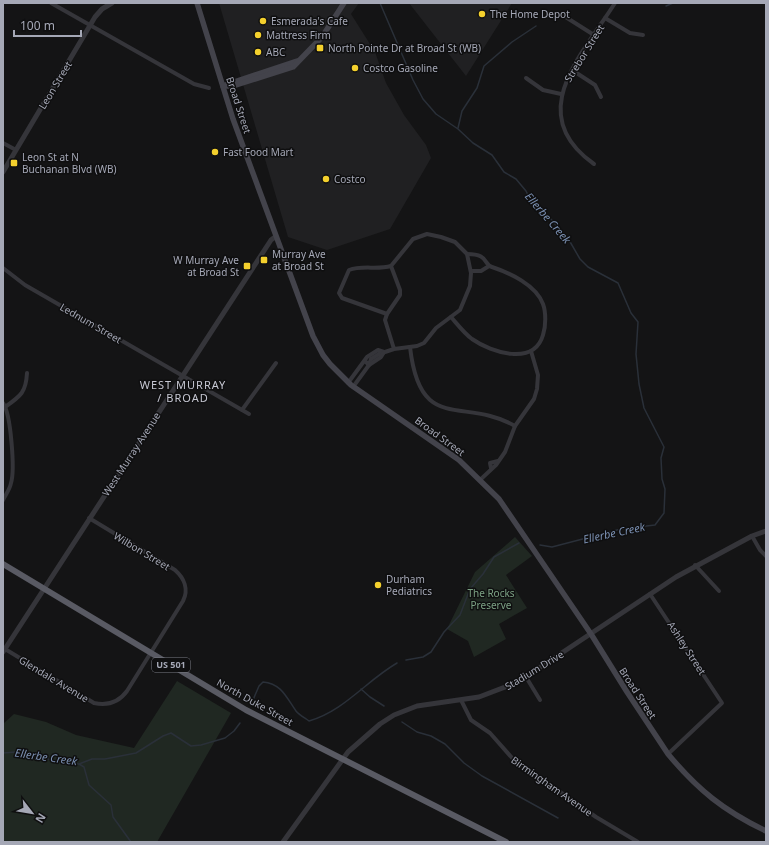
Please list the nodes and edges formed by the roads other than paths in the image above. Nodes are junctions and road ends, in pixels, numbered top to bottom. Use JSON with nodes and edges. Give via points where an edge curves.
{"nodes":[{"id":1,"x":51,"y":3,"type":"edge"},
{"id":2,"x":112,"y":3,"type":"edge"},
{"id":3,"x":197,"y":3,"type":"edge"},
{"id":4,"x":344,"y":3,"type":"edge"},
{"id":5,"x":615,"y":3,"type":"edge"},
{"id":6,"x":564,"y":16,"type":"dead end"},
{"id":7,"x":605,"y":18,"type":"junction"},
{"id":8,"x":91,"y":25,"type":"junction"},
{"id":9,"x":594,"y":35,"type":"junction"},
{"id":10,"x":643,"y":35,"type":"dead end"},
{"id":11,"x":572,"y":70,"type":"junction"},
{"id":12,"x":526,"y":78,"type":"dead end"},
{"id":13,"x":223,"y":86,"type":"junction"},
{"id":14,"x":209,"y":88,"type":"dead end"},
{"id":15,"x":561,"y":94,"type":"junction"},
{"id":16,"x":601,"y":97,"type":"dead end"},
{"id":17,"x":3,"y":143,"type":"edge"},
{"id":18,"x":16,"y":150,"type":"junction"},
{"id":19,"x":594,"y":164,"type":"dead end"},
{"id":20,"x":3,"y":172,"type":"edge"},
{"id":21,"x":275,"y":237,"type":"junction"},
{"id":22,"x":467,"y":254,"type":"junction"},
{"id":23,"x":391,"y":266,"type":"junction"},
{"id":24,"x":489,"y":266,"type":"junction"},
{"id":25,"x":3,"y":268,"type":"edge"},
{"id":26,"x":471,"y":271,"type":"junction"},
{"id":27,"x":387,"y":314,"type":"junction"},
{"id":28,"x":451,"y":317,"type":"junction"},
{"id":29,"x":410,"y":347,"type":"junction"},
{"id":30,"x":394,"y":349,"type":"junction"},
{"id":31,"x":531,"y":351,"type":"junction"},
{"id":32,"x":384,"y":352,"type":"junction"},
{"id":33,"x":371,"y":356,"type":"junction"},
{"id":34,"x":365,"y":361,"type":"junction"},
{"id":35,"x":276,"y":363,"type":"dead end"},
{"id":36,"x":369,"y":364,"type":"junction"},
{"id":37,"x":27,"y":373,"type":"dead end"},
{"id":38,"x":182,"y":375,"type":"junction"},
{"id":39,"x":348,"y":382,"type":"junction"},
{"id":40,"x":353,"y":387,"type":"junction"},
{"id":41,"x":4,"y":405,"type":"edge"},
{"id":42,"x":242,"y":410,"type":"junction"},
{"id":43,"x":249,"y":414,"type":"dead end"},
{"id":44,"x":516,"y":426,"type":"junction"},
{"id":45,"x":481,"y":479,"type":"junction"},
{"id":46,"x":3,"y":500,"type":"edge"},
{"id":47,"x":89,"y":518,"type":"junction"},
{"id":48,"x":766,"y":531,"type":"edge"},
{"id":49,"x":752,"y":536,"type":"junction"},
{"id":50,"x":766,"y":556,"type":"edge"},
{"id":51,"x":3,"y":564,"type":"edge"},
{"id":52,"x":695,"y":566,"type":"junction"},
{"id":53,"x":44,"y":589,"type":"junction"},
{"id":54,"x":719,"y":591,"type":"dead end"},
{"id":55,"x":650,"y":594,"type":"junction"},
{"id":56,"x":591,"y":634,"type":"junction"},
{"id":57,"x":4,"y":650,"type":"edge"},
{"id":58,"x":151,"y":653,"type":"junction"},
{"id":59,"x":526,"y":677,"type":"junction"},
{"id":60,"x":461,"y":700,"type":"junction"},
{"id":61,"x":540,"y":700,"type":"dead end"},
{"id":62,"x":668,"y":754,"type":"junction"},
{"id":63,"x":342,"y":760,"type":"junction"},
{"id":64,"x":766,"y":831,"type":"edge"},
{"id":65,"x":283,"y":842,"type":"edge"},
{"id":66,"x":506,"y":842,"type":"edge"},
{"id":67,"x":638,"y":842,"type":"edge"}],
"edges":[{"from":1,"to":8,"type":"street"},
{"from":2,"to":8,"type":"street","name":"Leon Street","via":[[99,12]]},
{"from":3,"to":13,"type":"main road","name":"Broad Street"},
{"from":4,"to":13,"type":"main road","via":[[322,38],[300,60]]},
{"from":5,"to":7,"type":"street","name":"Strebor Street"},
{"from":6,"to":9,"type":"street"},
{"from":7,"to":9,"type":"street","name":"Strebor Street"},
{"from":7,"to":10,"type":"street","via":[[630,33]]},
{"from":8,"to":14,"type":"street","via":[[194,84]]},
{"from":8,"to":18,"type":"street","name":"Leon Street"},
{"from":9,"to":11,"type":"street","name":"Strebor Street"},
{"from":11,"to":15,"type":"street","name":"Strebor Street"},
{"from":11,"to":16,"type":"street","via":[[595,84]]},
{"from":12,"to":15,"type":"street","via":[[543,90]]},
{"from":13,"to":21,"type":"main road","name":"Broad Street"},
{"from":15,"to":19,"type":"street","name":"Strebor Street","via":[[560,116],[565,134],[578,152]]},
{"from":17,"to":18,"type":"street"},
{"from":18,"to":20,"type":"street","name":"Leon Street"},
{"from":21,"to":38,"type":"street","name":"West Murray Avenue"},
{"from":21,"to":39,"type":"main road","name":"Broad Street","via":[[316,344],[330,364]]},
{"from":22,"to":23,"type":"street","via":[[450,240],[421,235],[407,245]]},
{"from":22,"to":24,"type":"street","via":[[479,255]]},
{"from":22,"to":26,"type":"street"},
{"from":23,"to":27,"type":"street","via":[[400,295]]},
{"from":23,"to":27,"type":"street","via":[[349,270],[339,293],[342,298]]},
{"from":24,"to":26,"type":"street","via":[[481,272]]},
{"from":24,"to":31,"type":"street","via":[[519,279],[542,301],[545,312],[544,333]]},
{"from":25,"to":38,"type":"street","name":"Lednum Street","via":[[25,285]]},
{"from":26,"to":28,"type":"street","via":[[467,297],[460,310]]},
{"from":27,"to":30,"type":"street","via":[[386,324]]},
{"from":28,"to":29,"type":"street","via":[[436,328],[424,343]]},
{"from":28,"to":31,"type":"street","via":[[467,335],[493,350],[516,354]]},
{"from":29,"to":30,"type":"street"},
{"from":29,"to":44,"type":"street","via":[[418,384],[434,402],[454,411],[497,417]]},
{"from":30,"to":32,"type":"street"},
{"from":31,"to":44,"type":"street","via":[[538,375],[537,389]]},
{"from":32,"to":33,"type":"street","via":[[378,350]]},
{"from":32,"to":36,"type":"street","via":[[381,357]]},
{"from":33,"to":34,"type":"street"},
{"from":33,"to":36,"type":"street"},
{"from":34,"to":36,"type":"street"},
{"from":34,"to":39,"type":"street"},
{"from":35,"to":42,"type":"street"},
{"from":36,"to":40,"type":"street"},
{"from":37,"to":41,"type":"street","via":[[24,391],[17,399]]},
{"from":38,"to":42,"type":"street","name":"Lednum Street"},
{"from":38,"to":47,"type":"street","name":"West Murray Avenue"},
{"from":39,"to":40,"type":"main road","name":"Broad Street"},
{"from":40,"to":45,"type":"main road","name":"Broad Street","via":[[439,444]]},
{"from":41,"to":46,"type":"street","via":[[9,420],[12,472],[11,483]]},
{"from":42,"to":43,"type":"street","name":"Lednum Street"},
{"from":44,"to":45,"type":"street","via":[[507,449],[496,465]]},
{"from":45,"to":56,"type":"main road","name":"Broad Street","via":[[499,499]]},
{"from":47,"to":53,"type":"street","name":"West Murray Avenue"},
{"from":47,"to":58,"type":"street","name":"Wilbon Street","via":[[175,570],[184,581],[184,601]]},
{"from":48,"to":49,"type":"street","name":"Stadium Drive"},
{"from":49,"to":50,"type":"street"},
{"from":49,"to":52,"type":"street","name":"Stadium Drive"},
{"from":51,"to":53,"type":"highway","name":"North Duke Street","number":"US 501"},
{"from":52,"to":54,"type":"street"},
{"from":52,"to":55,"type":"street","name":"Stadium Drive"},
{"from":53,"to":57,"type":"street","name":"West Murray Avenue"},
{"from":53,"to":58,"type":"highway","name":"North Duke Street","number":"US 501"},
{"from":55,"to":56,"type":"street","name":"Stadium Drive"},
{"from":55,"to":62,"type":"street","name":"Ashley Street","via":[[722,703]]},
{"from":56,"to":59,"type":"street","name":"Stadium Drive"},
{"from":56,"to":62,"type":"main road","name":"Broad Street"},
{"from":57,"to":58,"type":"street","name":"Glendale Avenue","via":[[87,700],[105,704],[115,702],[122,696]]},
{"from":58,"to":63,"type":"highway","name":"North Duke Street","number":"US 501","via":[[246,710]]},
{"from":59,"to":60,"type":"street","name":"Stadium Drive","via":[[496,692]]},
{"from":59,"to":61,"type":"street"},
{"from":60,"to":63,"type":"street","name":"Stadium Drive","via":[[423,705],[394,715],[369,732]]},
{"from":60,"to":67,"type":"street","name":"Birmingham Avenue","via":[[471,720],[490,733],[513,759],[596,817]]},
{"from":62,"to":64,"type":"main road","name":"Broad Street","via":[[690,780],[710,798]]},
{"from":63,"to":65,"type":"street","name":"Stadium Drive"},
{"from":63,"to":66,"type":"highway","name":"North Duke Street","number":"US 501"}]}
